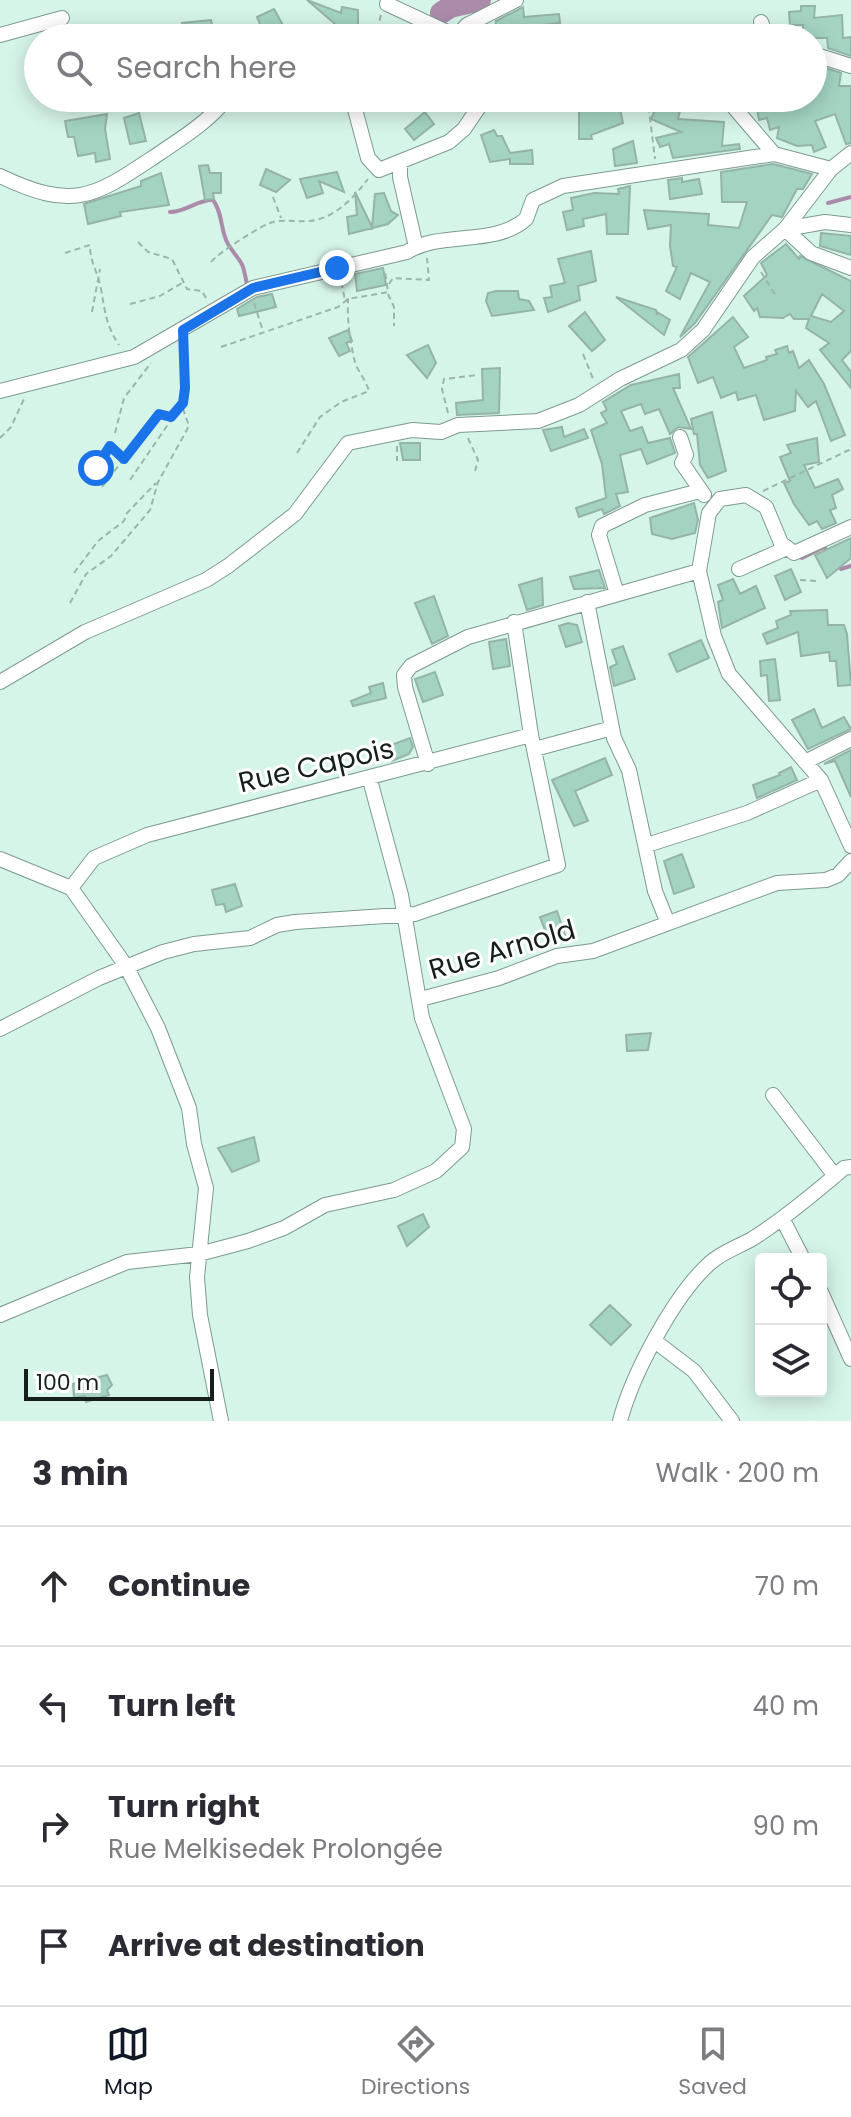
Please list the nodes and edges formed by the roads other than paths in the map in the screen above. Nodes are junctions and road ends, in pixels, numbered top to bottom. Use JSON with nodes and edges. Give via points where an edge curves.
{"nodes":[{"id":1,"x":516,"y":0,"type":"edge"},
{"id":2,"x":387,"y":4,"type":"road end"},
{"id":3,"x":62,"y":18,"type":"dead end"},
{"id":4,"x":40,"y":24,"type":"edge"},
{"id":5,"x":431,"y":24,"type":"edge"},
{"id":6,"x":469,"y":24,"type":"edge"},
{"id":7,"x":24,"y":28,"type":"edge"},
{"id":8,"x":0,"y":35,"type":"edge"},
{"id":9,"x":827,"y":58,"type":"edge"},
{"id":10,"x":851,"y":66,"type":"edge"},
{"id":11,"x":214,"y":112,"type":"edge"},
{"id":12,"x":356,"y":112,"type":"edge"},
{"id":13,"x":476,"y":112,"type":"edge"},
{"id":14,"x":738,"y":112,"type":"edge"},
{"id":15,"x":851,"y":153,"type":"edge"},
{"id":16,"x":774,"y":154,"type":"junction"},
{"id":17,"x":400,"y":162,"type":"junction"},
{"id":18,"x":831,"y":169,"type":"junction"},
{"id":19,"x":0,"y":176,"type":"edge"},
{"id":20,"x":851,"y":225,"type":"edge"},
{"id":21,"x":785,"y":229,"type":"junction"},
{"id":22,"x":420,"y":246,"type":"junction"},
{"id":23,"x":851,"y":268,"type":"edge"},
{"id":24,"x":0,"y":391,"type":"edge"},
{"id":25,"x":680,"y":437,"type":"dead end"},
{"id":26,"x":700,"y":491,"type":"junction"},
{"id":27,"x":712,"y":505,"type":"junction"},
{"id":28,"x":851,"y":527,"type":"edge"},
{"id":29,"x":790,"y":551,"type":"junction"},
{"id":30,"x":739,"y":569,"type":"dead end"},
{"id":31,"x":699,"y":571,"type":"junction"},
{"id":32,"x":617,"y":594,"type":"junction"},
{"id":33,"x":587,"y":602,"type":"junction"},
{"id":34,"x":514,"y":622,"type":"junction"},
{"id":35,"x":0,"y":682,"type":"edge"},
{"id":36,"x":612,"y":728,"type":"junction"},
{"id":37,"x":851,"y":739,"type":"edge"},
{"id":38,"x":533,"y":742,"type":"junction"},
{"id":39,"x":805,"y":762,"type":"junction"},
{"id":40,"x":428,"y":764,"type":"junction"},
{"id":41,"x":370,"y":780,"type":"junction"},
{"id":42,"x":821,"y":780,"type":"junction"},
{"id":43,"x":647,"y":845,"type":"junction"},
{"id":44,"x":851,"y":846,"type":"edge"},
{"id":45,"x":0,"y":859,"type":"edge"},
{"id":46,"x":851,"y":861,"type":"edge"},
{"id":47,"x":71,"y":888,"type":"junction"},
{"id":48,"x":405,"y":914,"type":"junction"},
{"id":49,"x":667,"y":921,"type":"junction"},
{"id":50,"x":126,"y":966,"type":"junction"},
{"id":51,"x":421,"y":999,"type":"junction"},
{"id":52,"x":0,"y":1029,"type":"edge"},
{"id":53,"x":773,"y":1095,"type":"dead end"},
{"id":54,"x":851,"y":1167,"type":"edge"},
{"id":55,"x":835,"y":1176,"type":"junction"},
{"id":56,"x":782,"y":1218,"type":"junction"},
{"id":57,"x":800,"y":1253,"type":"edge"},
{"id":58,"x":199,"y":1254,"type":"junction"},
{"id":59,"x":827,"y":1305,"type":"edge"},
{"id":60,"x":0,"y":1315,"type":"edge"},
{"id":61,"x":656,"y":1342,"type":"junction"},
{"id":62,"x":851,"y":1359,"type":"edge"},
{"id":63,"x":221,"y":1421,"type":"edge"},
{"id":64,"x":620,"y":1421,"type":"edge"},
{"id":65,"x":732,"y":1421,"type":"edge"}],
"edges":[{"from":1,"to":6,"type":"street"},
{"from":2,"to":5,"type":"street"},
{"from":3,"to":4,"type":"street"},
{"from":7,"to":8,"type":"street"},
{"from":9,"to":10,"type":"street"},
{"from":11,"to":19,"type":"street","via":[[134,173],[98,191],[62,196]]},
{"from":12,"to":17,"type":"street","via":[[375,168]]},
{"from":13,"to":17,"type":"street","via":[[449,142]]},
{"from":14,"to":16,"type":"street"},
{"from":15,"to":18,"type":"street"},
{"from":16,"to":18,"type":"street"},
{"from":16,"to":22,"type":"street","via":[[563,186],[533,200],[517,226]]},
{"from":17,"to":22,"type":"street"},
{"from":18,"to":21,"type":"street"},
{"from":20,"to":21,"type":"street","via":[[825,222]]},
{"from":21,"to":23,"type":"street","via":[[811,253]]},
{"from":21,"to":35,"type":"street","via":[[753,257],[703,330],[673,354],[538,421],[441,432],[412,430],[348,443],[295,514],[228,566],[85,632]]},
{"from":22,"to":24,"type":"street","via":[[248,290],[151,350]]},
{"from":25,"to":26,"type":"street","via":[[686,455],[682,463]]},
{"from":26,"to":27,"type":"street"},
{"from":26,"to":32,"type":"street","via":[[645,505],[602,526],[599,535]]},
{"from":27,"to":29,"type":"street","via":[[735,495],[753,499],[766,507]]},
{"from":27,"to":31,"type":"street"},
{"from":28,"to":29,"type":"street"},
{"from":29,"to":30,"type":"street"},
{"from":31,"to":32,"type":"street","name":"Rue Capois"},
{"from":31,"to":39,"type":"street","via":[[729,674]]},
{"from":32,"to":33,"type":"street","name":"Rue Capois"},
{"from":33,"to":34,"type":"street","name":"Rue Capois"},
{"from":33,"to":36,"type":"street"},
{"from":34,"to":38,"type":"street"},
{"from":34,"to":40,"type":"street","name":"Rue Capois","via":[[427,656],[404,675]]},
{"from":36,"to":38,"type":"street"},
{"from":36,"to":43,"type":"street","via":[[629,770]]},
{"from":37,"to":39,"type":"street"},
{"from":38,"to":40,"type":"street"},
{"from":38,"to":48,"type":"street","via":[[558,865],[437,909]]},
{"from":39,"to":42,"type":"street"},
{"from":40,"to":41,"type":"street","name":"Rue Capois"},
{"from":41,"to":47,"type":"street","name":"Rue Capois","via":[[247,807],[125,843],[94,858]]},
{"from":41,"to":48,"type":"street","name":"Rue Arnold"},
{"from":42,"to":43,"type":"street","via":[[747,813]]},
{"from":42,"to":44,"type":"street"},
{"from":43,"to":49,"type":"street"},
{"from":45,"to":47,"type":"street"},
{"from":46,"to":49,"type":"street","name":"Rue Arnold","via":[[826,880],[777,883]]},
{"from":47,"to":50,"type":"street"},
{"from":48,"to":50,"type":"street","via":[[277,925],[250,938],[194,944]]},
{"from":48,"to":51,"type":"street","name":"Rue Arnold"},
{"from":49,"to":51,"type":"street","name":"Rue Arnold","via":[[593,951],[557,956]]},
{"from":50,"to":52,"type":"street"},
{"from":50,"to":58,"type":"street","via":[[158,1028],[189,1108],[206,1188]]},
{"from":51,"to":58,"type":"street","via":[[437,1064],[464,1129],[462,1147],[449,1163],[394,1190],[325,1205],[284,1228]]},
{"from":53,"to":55,"type":"street"},
{"from":54,"to":55,"type":"street"},
{"from":55,"to":56,"type":"street"},
{"from":56,"to":57,"type":"street"},
{"from":56,"to":61,"type":"street","via":[[711,1261]]},
{"from":58,"to":60,"type":"street","via":[[127,1262]]},
{"from":58,"to":63,"type":"street","via":[[200,1315]]},
{"from":59,"to":62,"type":"street"},
{"from":61,"to":64,"type":"street"},
{"from":61,"to":65,"type":"street","via":[[694,1371]]}]}
